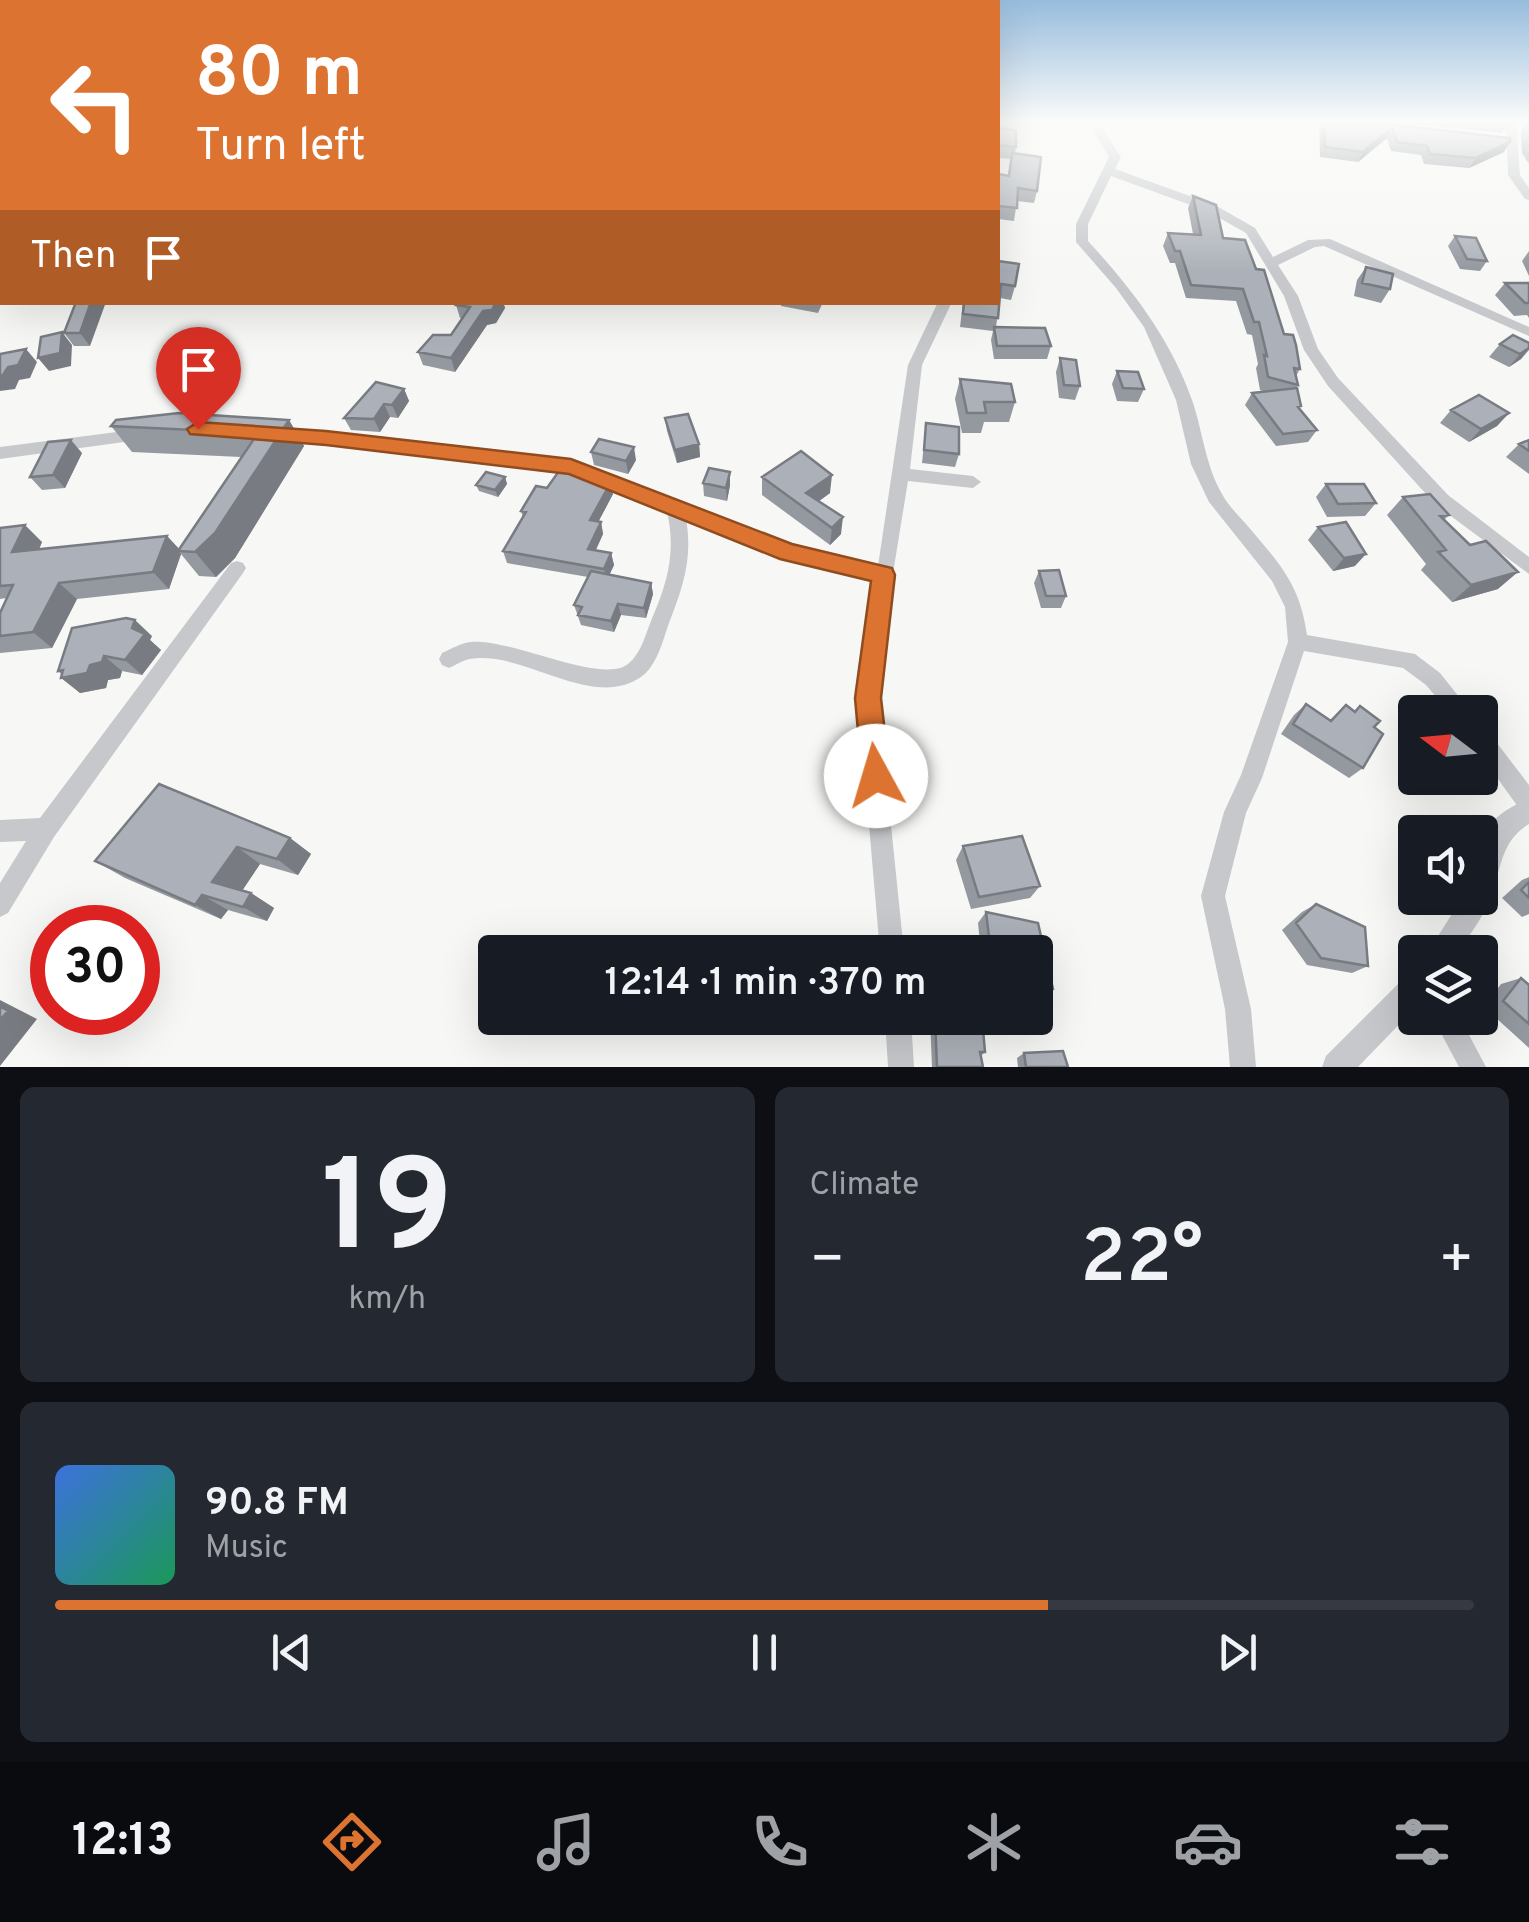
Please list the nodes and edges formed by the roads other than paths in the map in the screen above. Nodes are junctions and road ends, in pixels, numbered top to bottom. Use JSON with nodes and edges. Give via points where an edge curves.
{"nodes":[{"id":1,"x":1108,"y":171,"type":"edge"},
{"id":2,"x":1110,"y":172,"type":"edge"},
{"id":3,"x":1514,"y":172,"type":"edge"},
{"id":4,"x":1529,"y":196,"type":"edge"},
{"id":5,"x":1272,"y":263,"type":"junction"},
{"id":6,"x":943,"y":305,"type":"edge"},
{"id":7,"x":1529,"y":332,"type":"edge"},
{"id":8,"x":264,"y":432,"type":"edge"},
{"id":9,"x":160,"y":433,"type":"edge"},
{"id":10,"x":0,"y":453,"type":"edge"},
{"id":11,"x":901,"y":474,"type":"junction"},
{"id":12,"x":973,"y":482,"type":"dead end"},
{"id":13,"x":675,"y":507,"type":"junction"},
{"id":14,"x":1529,"y":566,"type":"edge"},
{"id":15,"x":237,"y":568,"type":"dead end"},
{"id":16,"x":884,"y":575,"type":"junction"},
{"id":17,"x":1298,"y":642,"type":"junction"},
{"id":18,"x":450,"y":658,"type":"dead end"},
{"id":19,"x":1447,"y":695,"type":"edge"},
{"id":20,"x":1498,"y":762,"type":"edge"},
{"id":21,"x":1529,"y":804,"type":"edge"},
{"id":22,"x":1529,"y":812,"type":"edge"},
{"id":23,"x":46,"y":829,"type":"junction"},
{"id":24,"x":0,"y":830,"type":"edge"},
{"id":25,"x":1498,"y":835,"type":"edge"},
{"id":26,"x":0,"y":905,"type":"edge"},
{"id":27,"x":890,"y":935,"type":"edge"},
{"id":28,"x":1398,"y":1004,"type":"edge"},
{"id":29,"x":899,"y":1035,"type":"edge"},
{"id":30,"x":1455,"y":1035,"type":"edge"},
{"id":31,"x":901,"y":1067,"type":"edge"},
{"id":32,"x":1243,"y":1067,"type":"edge"},
{"id":33,"x":1337,"y":1067,"type":"edge"},
{"id":34,"x":1473,"y":1067,"type":"edge"}],
"edges":[{"from":1,"to":17,"type":"street","via":[[1082,224],[1082,242],[1151,328],[1184,400],[1198,464],[1217,502],[1279,576],[1294,607]]},
{"from":2,"to":5,"type":"street","via":[[1235,219]]},
{"from":3,"to":4,"type":"street"},
{"from":5,"to":7,"type":"street","via":[[1326,242]]},
{"from":5,"to":14,"type":"street","via":[[1333,382],[1442,500]]},
{"from":6,"to":11,"type":"street","via":[[916,365]]},
{"from":8,"to":13,"type":"street","via":[[571,467]]},
{"from":9,"to":10,"type":"street"},
{"from":11,"to":12,"type":"street"},
{"from":11,"to":16,"type":"street"},
{"from":13,"to":16,"type":"street","via":[[788,552]]},
{"from":13,"to":18,"type":"street","via":[[682,535],[678,583],[630,675],[574,673],[488,650],[460,650]]},
{"from":15,"to":23,"type":"street"},
{"from":16,"to":27,"type":"street","via":[[868,698]]},
{"from":17,"to":19,"type":"street","via":[[1408,660]]},
{"from":17,"to":32,"type":"street","via":[[1235,812],[1214,896]]},
{"from":20,"to":21,"type":"street"},
{"from":22,"to":25,"type":"street"},
{"from":23,"to":24,"type":"street"},
{"from":23,"to":26,"type":"street"},
{"from":28,"to":33,"type":"street"},
{"from":29,"to":31,"type":"street"},
{"from":30,"to":34,"type":"street"}]}
